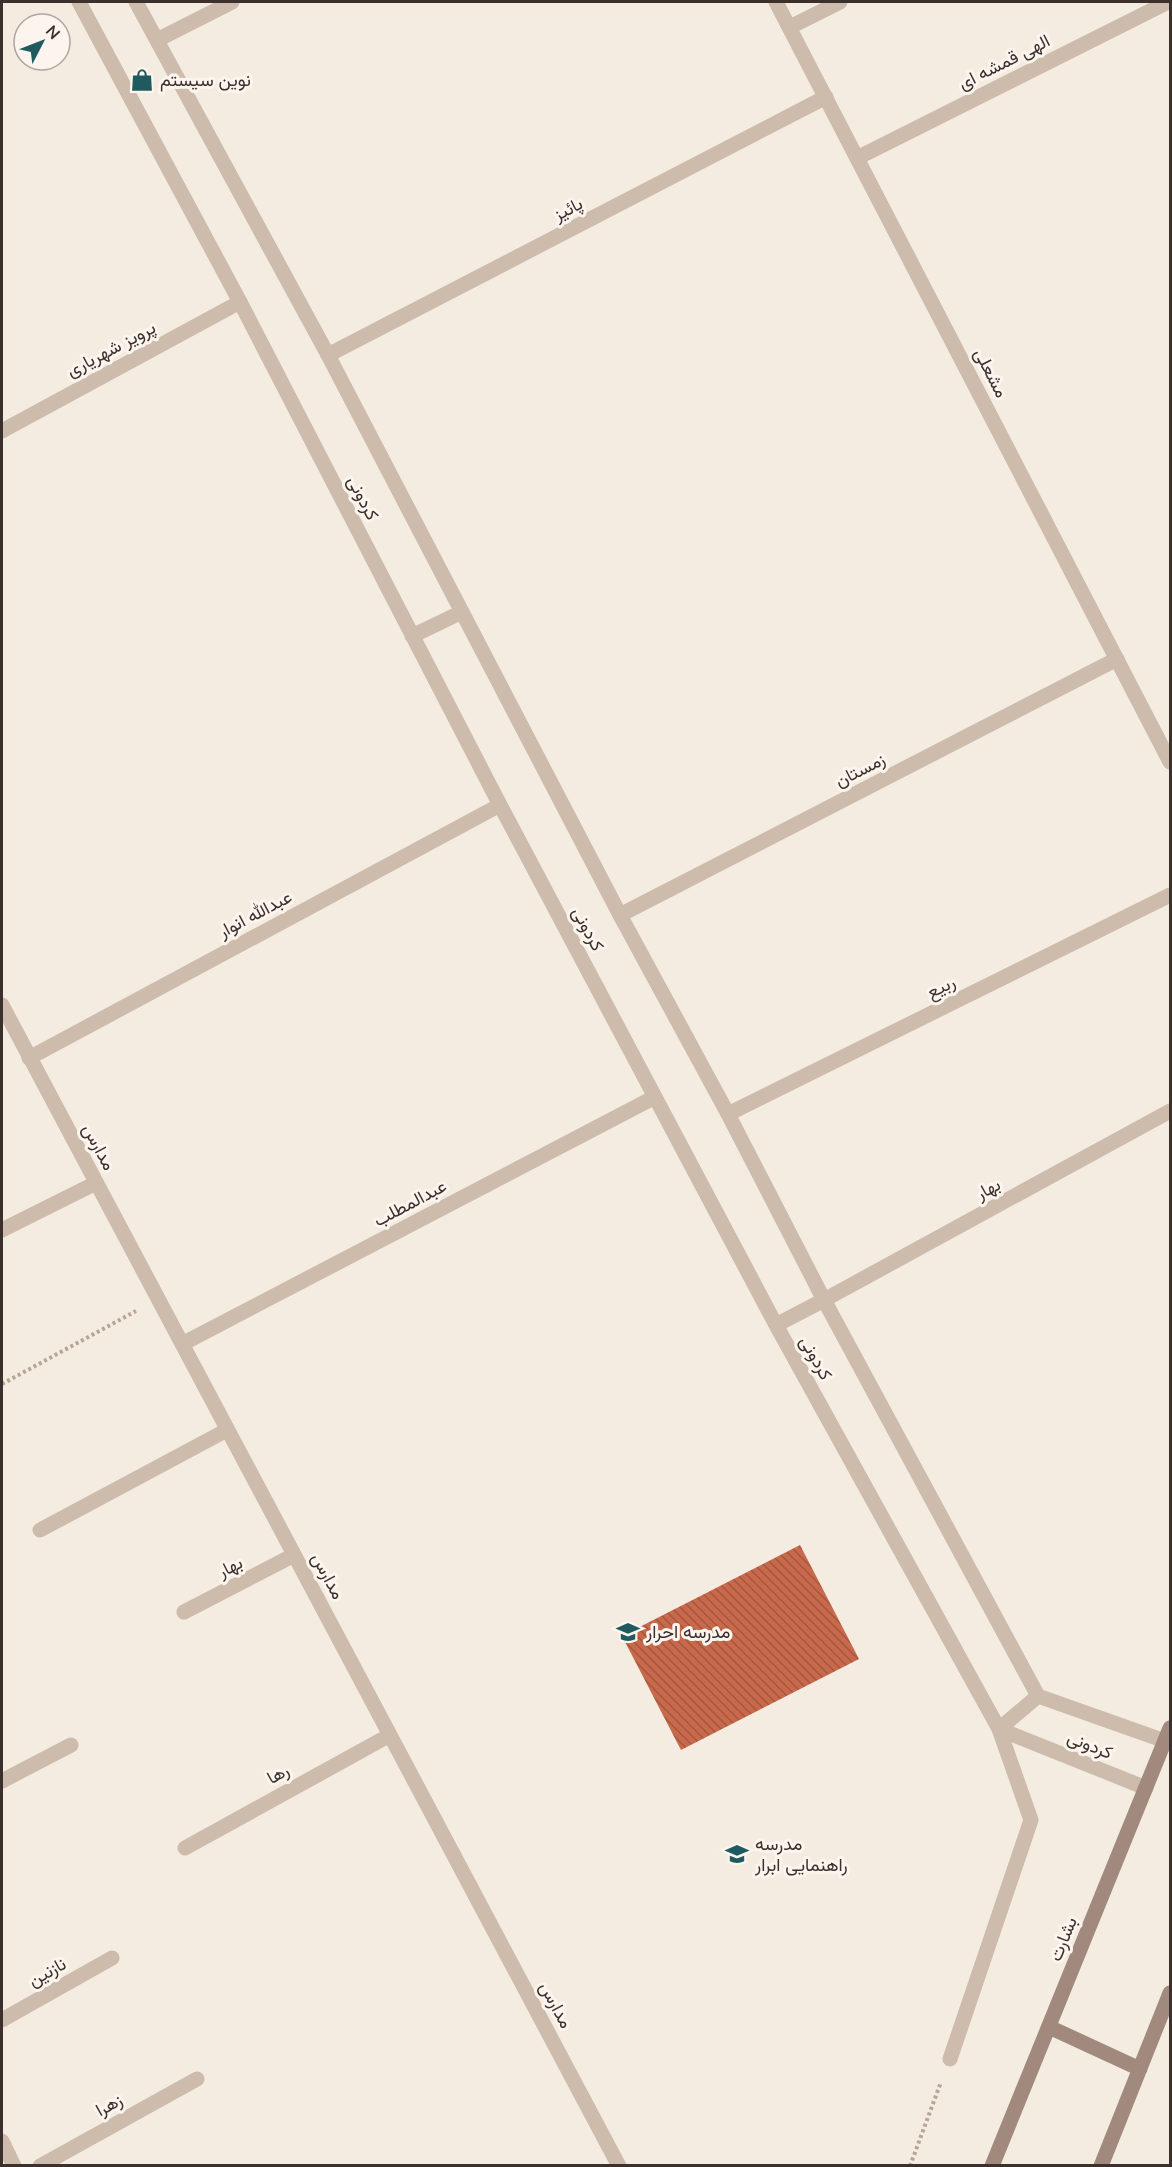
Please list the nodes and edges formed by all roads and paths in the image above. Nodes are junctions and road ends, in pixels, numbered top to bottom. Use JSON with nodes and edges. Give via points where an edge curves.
{"nodes":[{"id":1,"x":79,"y":2,"type":"edge"},
{"id":2,"x":136,"y":2,"type":"edge"},
{"id":3,"x":232,"y":2,"type":"edge"},
{"id":4,"x":776,"y":2,"type":"edge"},
{"id":5,"x":840,"y":2,"type":"edge"},
{"id":6,"x":1168,"y":2,"type":"edge"},
{"id":7,"x":790,"y":27,"type":"junction"},
{"id":8,"x":157,"y":40,"type":"junction"},
{"id":9,"x":826,"y":97,"type":"junction"},
{"id":10,"x":857,"y":158,"type":"junction"},
{"id":11,"x":240,"y":302,"type":"junction"},
{"id":12,"x":328,"y":355,"type":"junction"},
{"id":13,"x":2,"y":431,"type":"edge"},
{"id":14,"x":462,"y":612,"type":"junction"},
{"id":15,"x":412,"y":636,"type":"junction"},
{"id":16,"x":1117,"y":659,"type":"junction"},
{"id":17,"x":1170,"y":762,"type":"edge"},
{"id":18,"x":500,"y":804,"type":"junction"},
{"id":19,"x":1170,"y":895,"type":"edge"},
{"id":20,"x":620,"y":915,"type":"junction"},
{"id":21,"x":2,"y":1005,"type":"edge"},
{"id":22,"x":29,"y":1058,"type":"junction"},
{"id":23,"x":655,"y":1097,"type":"junction"},
{"id":24,"x":1170,"y":1112,"type":"edge"},
{"id":25,"x":728,"y":1114,"type":"junction"},
{"id":26,"x":96,"y":1183,"type":"junction"},
{"id":27,"x":2,"y":1230,"type":"edge"},
{"id":28,"x":158,"y":1299,"type":"junction"},
{"id":29,"x":824,"y":1300,"type":"junction"},
{"id":30,"x":776,"y":1325,"type":"junction"},
{"id":31,"x":182,"y":1344,"type":"junction"},
{"id":32,"x":2,"y":1384,"type":"edge"},
{"id":33,"x":227,"y":1430,"type":"junction"},
{"id":34,"x":40,"y":1530,"type":"dead end"},
{"id":35,"x":294,"y":1556,"type":"junction"},
{"id":36,"x":184,"y":1612,"type":"dead end"},
{"id":37,"x":1038,"y":1696,"type":"junction"},
{"id":38,"x":999,"y":1729,"type":"junction"},
{"id":39,"x":1168,"y":1734,"type":"edge"},
{"id":40,"x":390,"y":1735,"type":"junction"},
{"id":41,"x":71,"y":1745,"type":"dead end"},
{"id":42,"x":2,"y":1781,"type":"edge"},
{"id":43,"x":1146,"y":1788,"type":"junction"},
{"id":44,"x":185,"y":1848,"type":"dead end"},
{"id":45,"x":112,"y":1958,"type":"dead end"},
{"id":46,"x":1170,"y":1993,"type":"edge"},
{"id":47,"x":2,"y":2020,"type":"edge"},
{"id":48,"x":1049,"y":2027,"type":"junction"},
{"id":49,"x":950,"y":2059,"type":"joint"},
{"id":50,"x":1140,"y":2069,"type":"junction"},
{"id":51,"x":197,"y":2079,"type":"dead end"},
{"id":52,"x":2,"y":2141,"type":"edge"},
{"id":53,"x":14,"y":2166,"type":"edge"},
{"id":54,"x":40,"y":2166,"type":"edge"},
{"id":55,"x":619,"y":2166,"type":"edge"},
{"id":56,"x":910,"y":2166,"type":"edge"},
{"id":57,"x":992,"y":2166,"type":"edge"},
{"id":58,"x":1101,"y":2166,"type":"edge"}],
"edges":[{"from":1,"to":11,"type":"street","name":"کردونی"},
{"from":2,"to":8,"type":"street","name":"کردونی"},
{"from":3,"to":8,"type":"street"},
{"from":4,"to":7,"type":"street","name":"مشعلی"},
{"from":5,"to":7,"type":"street"},
{"from":6,"to":10,"type":"street","name":"الهی قمشه ای"},
{"from":7,"to":9,"type":"street","name":"مشعلی"},
{"from":8,"to":12,"type":"street","name":"کردونی"},
{"from":9,"to":10,"type":"street","name":"مشعلی"},
{"from":9,"to":12,"type":"street","name":"پائیز"},
{"from":10,"to":16,"type":"street","name":"مشعلی"},
{"from":11,"to":13,"type":"street","name":"پرویز شهریاری"},
{"from":11,"to":15,"type":"street","name":"کردونی"},
{"from":12,"to":14,"type":"street","name":"کردونی"},
{"from":14,"to":15,"type":"street"},
{"from":14,"to":20,"type":"street","name":"کردونی"},
{"from":15,"to":18,"type":"street","name":"کردونی"},
{"from":16,"to":17,"type":"street","name":"مشعلی"},
{"from":16,"to":20,"type":"street","name":"زمستان"},
{"from":18,"to":22,"type":"street","name":"عبدالله انوار"},
{"from":18,"to":23,"type":"street","name":"کردونی"},
{"from":19,"to":25,"type":"street","name":"ربیع"},
{"from":20,"to":25,"type":"street","name":"کردونی"},
{"from":21,"to":22,"type":"street","name":"مدارس"},
{"from":22,"to":26,"type":"street","name":"مدارس"},
{"from":23,"to":30,"type":"street","name":"کردونی"},
{"from":23,"to":31,"type":"street","name":"عبدالمطلب"},
{"from":24,"to":29,"type":"street","name":"بهار"},
{"from":25,"to":29,"type":"street","name":"کردونی"},
{"from":26,"to":27,"type":"street"},
{"from":26,"to":28,"type":"street","name":"مدارس"},
{"from":28,"to":31,"type":"street","name":"مدارس"},
{"from":28,"to":32,"type":"path"},
{"from":29,"to":30,"type":"street","name":"بهار"},
{"from":29,"to":37,"type":"street","name":"کردونی"},
{"from":30,"to":38,"type":"street","name":"کردونی"},
{"from":31,"to":33,"type":"street","name":"مدارس"},
{"from":33,"to":34,"type":"street"},
{"from":33,"to":35,"type":"street","name":"مدارس"},
{"from":35,"to":36,"type":"street","name":"بهار"},
{"from":35,"to":40,"type":"street","name":"مدارس"},
{"from":37,"to":38,"type":"street"},
{"from":37,"to":39,"type":"street","name":"کردونی"},
{"from":38,"to":43,"type":"street","name":"کردونی"},
{"from":38,"to":49,"type":"street","via":[[1031,1820]]},
{"from":39,"to":43,"type":"main road","name":"بشارت"},
{"from":40,"to":44,"type":"street","name":"رها"},
{"from":40,"to":55,"type":"street","name":"مدارس"},
{"from":41,"to":42,"type":"street"},
{"from":43,"to":48,"type":"main road","name":"بشارت"},
{"from":45,"to":47,"type":"street","name":"نازنین"},
{"from":46,"to":50,"type":"main road"},
{"from":48,"to":50,"type":"main road"},
{"from":48,"to":57,"type":"main road","name":"بشارت"},
{"from":49,"to":56,"type":"path"},
{"from":50,"to":58,"type":"main road"},
{"from":51,"to":54,"type":"street","name":"زهرا"},
{"from":52,"to":53,"type":"street"}]}
